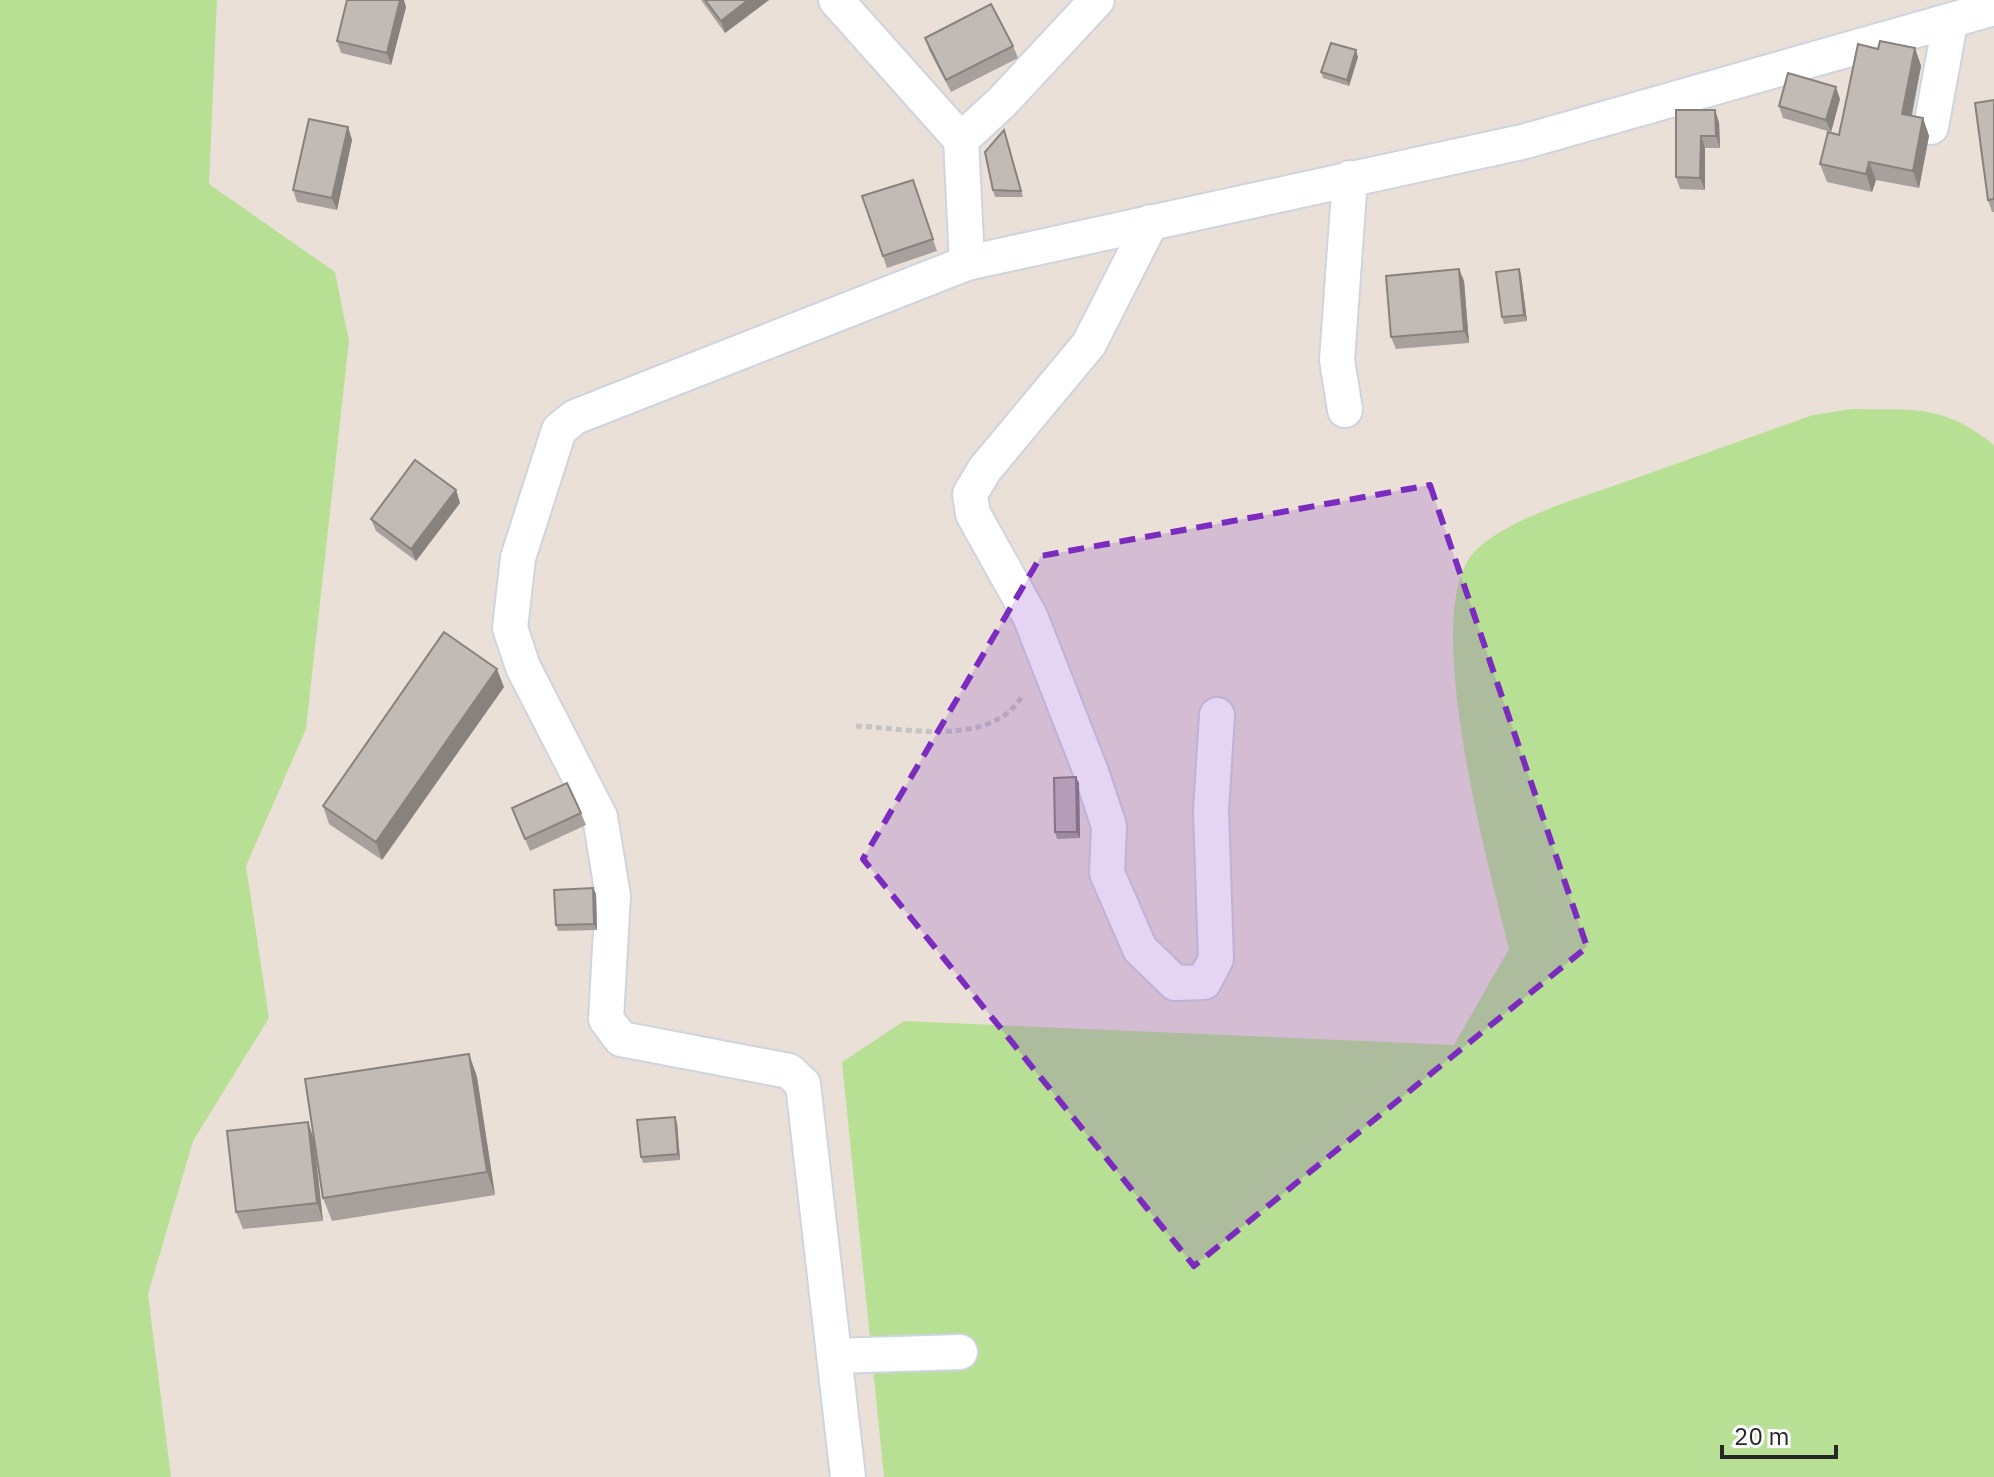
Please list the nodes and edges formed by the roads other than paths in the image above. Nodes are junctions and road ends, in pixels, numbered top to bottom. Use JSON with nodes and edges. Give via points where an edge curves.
{"nodes":[{"id":1,"x":836,"y":0,"type":"edge"},
{"id":2,"x":1097,"y":0,"type":"edge"},
{"id":3,"x":1994,"y":8,"type":"edge"},
{"id":4,"x":1950,"y":23,"type":"junction"},
{"id":5,"x":1931,"y":127,"type":"dead end"},
{"id":6,"x":961,"y":140,"type":"junction"},
{"id":7,"x":1350,"y":178,"type":"junction"},
{"id":8,"x":1151,"y":222,"type":"junction"},
{"id":9,"x":967,"y":263,"type":"junction"},
{"id":10,"x":1345,"y":410,"type":"dead end"},
{"id":11,"x":1217,"y":715,"type":"dead end"},
{"id":12,"x":960,"y":1352,"type":"dead end"},
{"id":13,"x":834,"y":1356,"type":"junction"},
{"id":14,"x":848,"y":1477,"type":"edge"}],
"edges":[{"from":1,"to":6,"type":"street"},
{"from":2,"to":6,"type":"street"},
{"from":3,"to":4,"type":"street"},
{"from":4,"to":5,"type":"street"},
{"from":4,"to":7,"type":"street","via":[[1526,141]]},
{"from":6,"to":9,"type":"street"},
{"from":7,"to":8,"type":"street"},
{"from":7,"to":10,"type":"street","via":[[1337,360]]},
{"from":8,"to":9,"type":"street"},
{"from":8,"to":11,"type":"street","via":[[1089,344],[970,494],[973,514],[1030,616],[1091,772],[1109,826],[1107,873],[1140,949],[1175,983],[1204,982],[1216,959],[1211,810]]},
{"from":9,"to":13,"type":"street","via":[[575,417],[559,430],[513,587],[510,628],[523,667],[600,817],[613,896],[606,1019],[621,1039],[789,1071],[803,1084]]},
{"from":12,"to":13,"type":"street"},
{"from":13,"to":14,"type":"street"}]}
